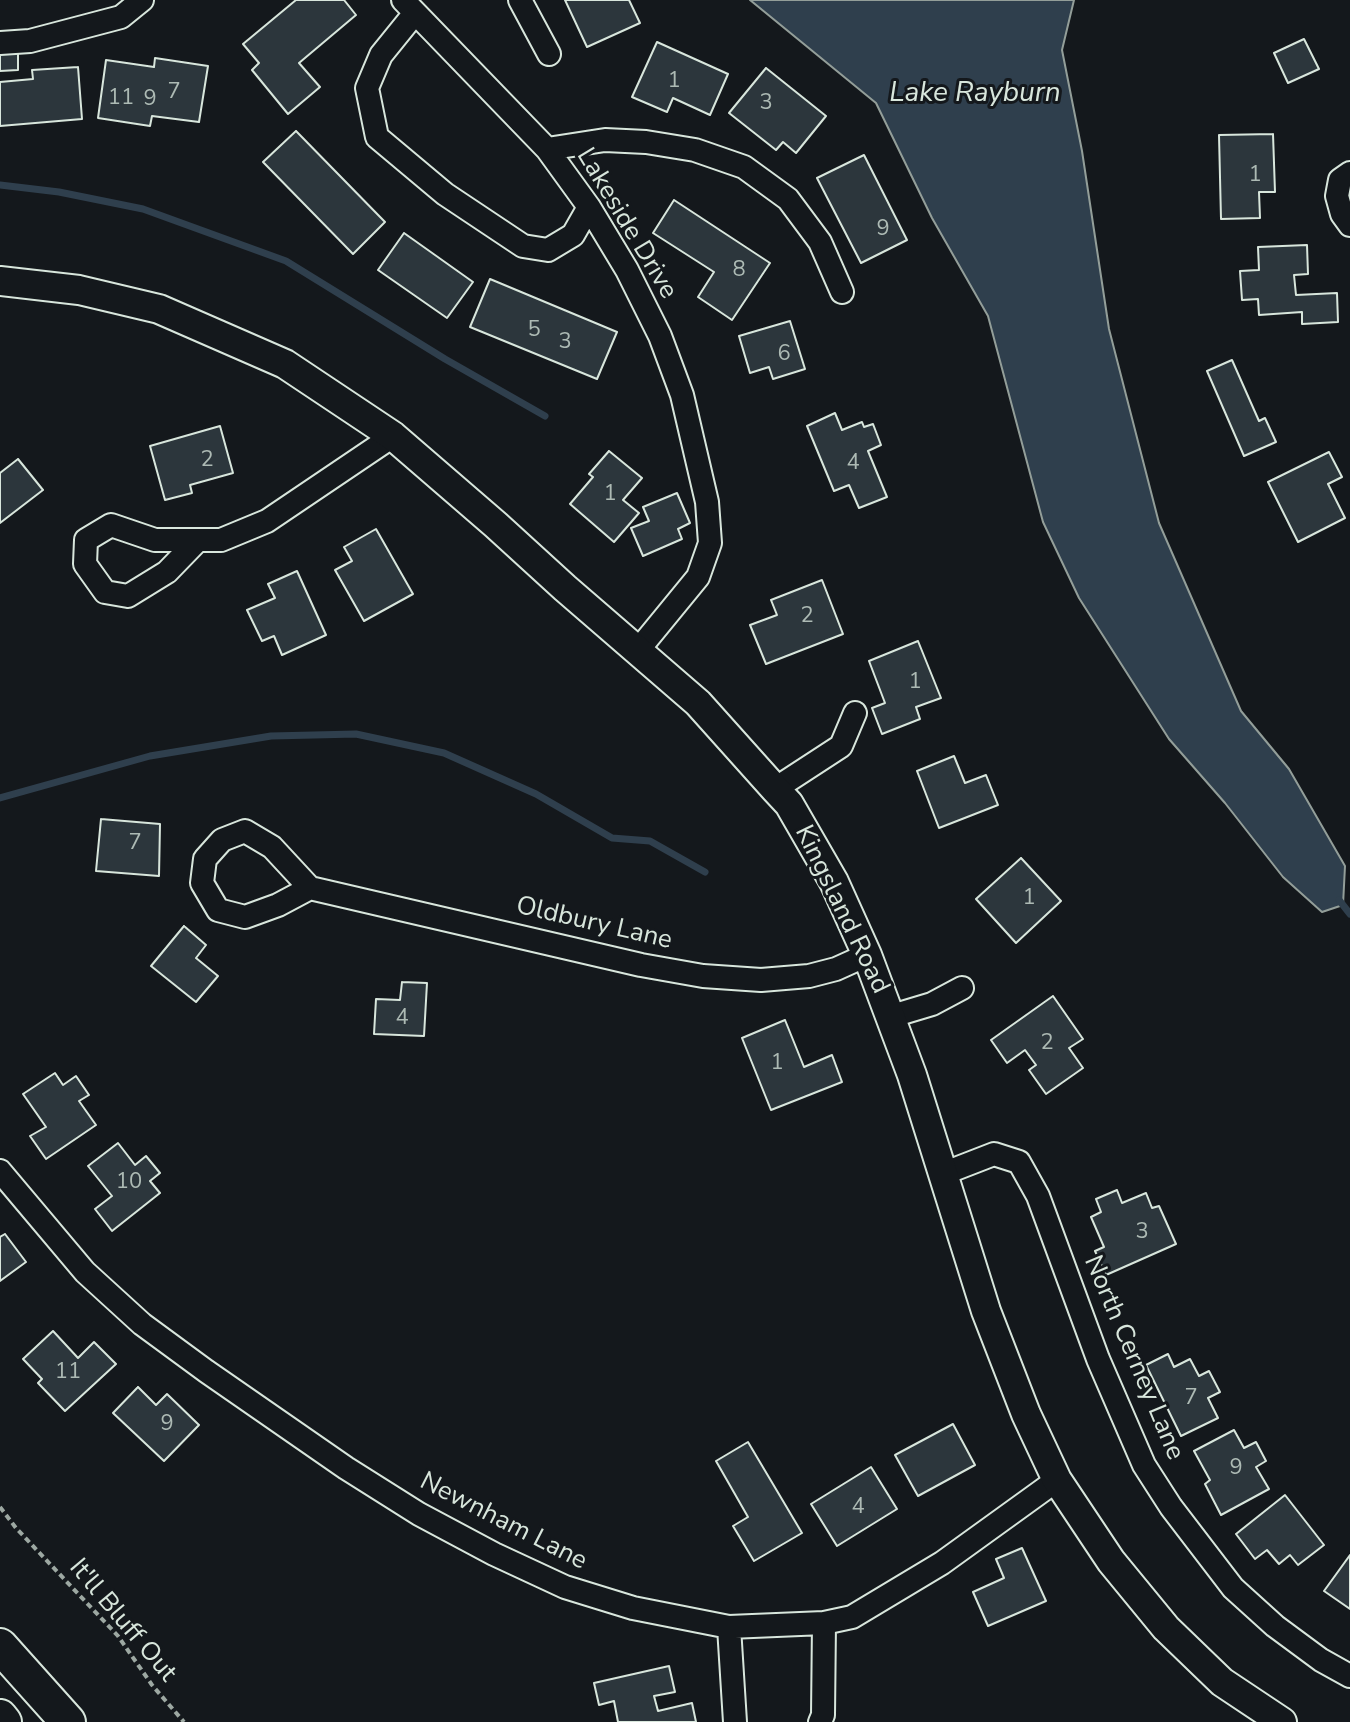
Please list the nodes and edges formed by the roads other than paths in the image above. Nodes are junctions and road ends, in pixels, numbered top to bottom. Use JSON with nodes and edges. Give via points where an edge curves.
{"nodes":[{"id":1,"x":142,"y":0,"type":"edge"},
{"id":2,"x":520,"y":0,"type":"edge"},
{"id":3,"x":409,"y":7,"type":"edge"},
{"id":4,"x":0,"y":43,"type":"edge"},
{"id":5,"x":549,"y":54,"type":"dead end"},
{"id":6,"x":547,"y":149,"type":"junction"},
{"id":7,"x":1350,"y":173,"type":"edge"},
{"id":8,"x":589,"y":207,"type":"junction"},
{"id":9,"x":1350,"y":225,"type":"edge"},
{"id":10,"x":0,"y":281,"type":"edge"},
{"id":11,"x":842,"y":292,"type":"dead end"},
{"id":12,"x":393,"y":436,"type":"junction"},
{"id":13,"x":198,"y":540,"type":"junction"},
{"id":14,"x":639,"y":649,"type":"junction"},
{"id":15,"x":855,"y":713,"type":"dead end"},
{"id":16,"x":775,"y":789,"type":"junction"},
{"id":17,"x":310,"y":888,"type":"junction"},
{"id":18,"x":867,"y":955,"type":"junction"},
{"id":19,"x":962,"y":988,"type":"dead end"},
{"id":20,"x":892,"y":1016,"type":"junction"},
{"id":21,"x":0,"y":1171,"type":"edge"},
{"id":22,"x":945,"y":1173,"type":"junction"},
{"id":23,"x":1057,"y":1480,"type":"junction"},
{"id":24,"x":824,"y":1623,"type":"junction"},
{"id":25,"x":729,"y":1627,"type":"junction"},
{"id":26,"x":0,"y":1646,"type":"edge"},
{"id":27,"x":1350,"y":1676,"type":"edge"},
{"id":28,"x":0,"y":1717,"type":"edge"},
{"id":29,"x":4,"y":1722,"type":"edge"},
{"id":30,"x":68,"y":1722,"type":"edge"},
{"id":31,"x":735,"y":1722,"type":"edge"},
{"id":32,"x":820,"y":1722,"type":"edge"},
{"id":33,"x":1282,"y":1722,"type":"edge"}],
"edges":[{"from":1,"to":4,"type":"street","via":[[121,17],[30,41]]},
{"from":2,"to":5,"type":"street"},
{"from":3,"to":6,"type":"street","name":"Lakeside Drive"},
{"from":3,"to":8,"type":"street","via":[[367,88],[377,137],[445,194],[523,246],[548,250],[573,235]]},
{"from":6,"to":8,"type":"street","name":"Lakeside Drive"},
{"from":6,"to":11,"type":"street","via":[[605,140],[646,142],[695,150],[744,167],[788,199],[820,242]]},
{"from":7,"to":9,"type":"street","via":[[1340,180],[1337,196]]},
{"from":8,"to":14,"type":"street","name":"Lakeside Drive","via":[[660,336],[682,395],[707,502],[710,543],[698,577]]},
{"from":10,"to":12,"type":"street","name":"Kingsland Road","via":[[79,290],[159,309],[285,364]]},
{"from":12,"to":13,"type":"street","via":[[267,521],[221,540]]},
{"from":12,"to":14,"type":"street","name":"Kingsland Road"},
{"from":13,"to":13,"type":"street","via":[[155,540],[111,525],[86,540],[85,564],[105,592],[128,596],[167,572]]},
{"from":14,"to":16,"type":"street","name":"Kingsland Road","via":[[698,703]]},
{"from":15,"to":16,"type":"street","via":[[841,746]]},
{"from":16,"to":18,"type":"street","name":"Kingsland Road","via":[[834,882]]},
{"from":17,"to":17,"type":"street","via":[[272,847],[245,831],[222,840],[205,859],[202,883],[218,910],[245,917]]},
{"from":17,"to":18,"type":"street","name":"Oldbury Lane","via":[[703,976],[809,976]]},
{"from":18,"to":20,"type":"street","name":"Kingsland Road"},
{"from":19,"to":20,"type":"street"},
{"from":20,"to":22,"type":"street","name":"Kingsland Road"},
{"from":21,"to":25,"type":"street","name":"Newnham Lane","via":[[85,1272],[142,1324],[419,1514],[565,1587],[633,1608]]},
{"from":22,"to":23,"type":"street","name":"Kingsland Road","via":[[986,1311]]},
{"from":22,"to":27,"type":"street","name":"North Cerney Lane","via":[[994,1154],[1019,1162],[1038,1196],[1144,1465],[1171,1507],[1233,1588],[1275,1626]]},
{"from":23,"to":24,"type":"street","name":"Newnham Lane","via":[[942,1563],[852,1617]]},
{"from":23,"to":33,"type":"street","name":"Kingsland Road","via":[[1111,1561],[1166,1628],[1222,1682]]},
{"from":24,"to":25,"type":"street","name":"Newnham Lane"},
{"from":24,"to":32,"type":"street"},
{"from":25,"to":31,"type":"street"},
{"from":26,"to":30,"type":"main road"},
{"from":28,"to":29,"type":"main road"}]}
